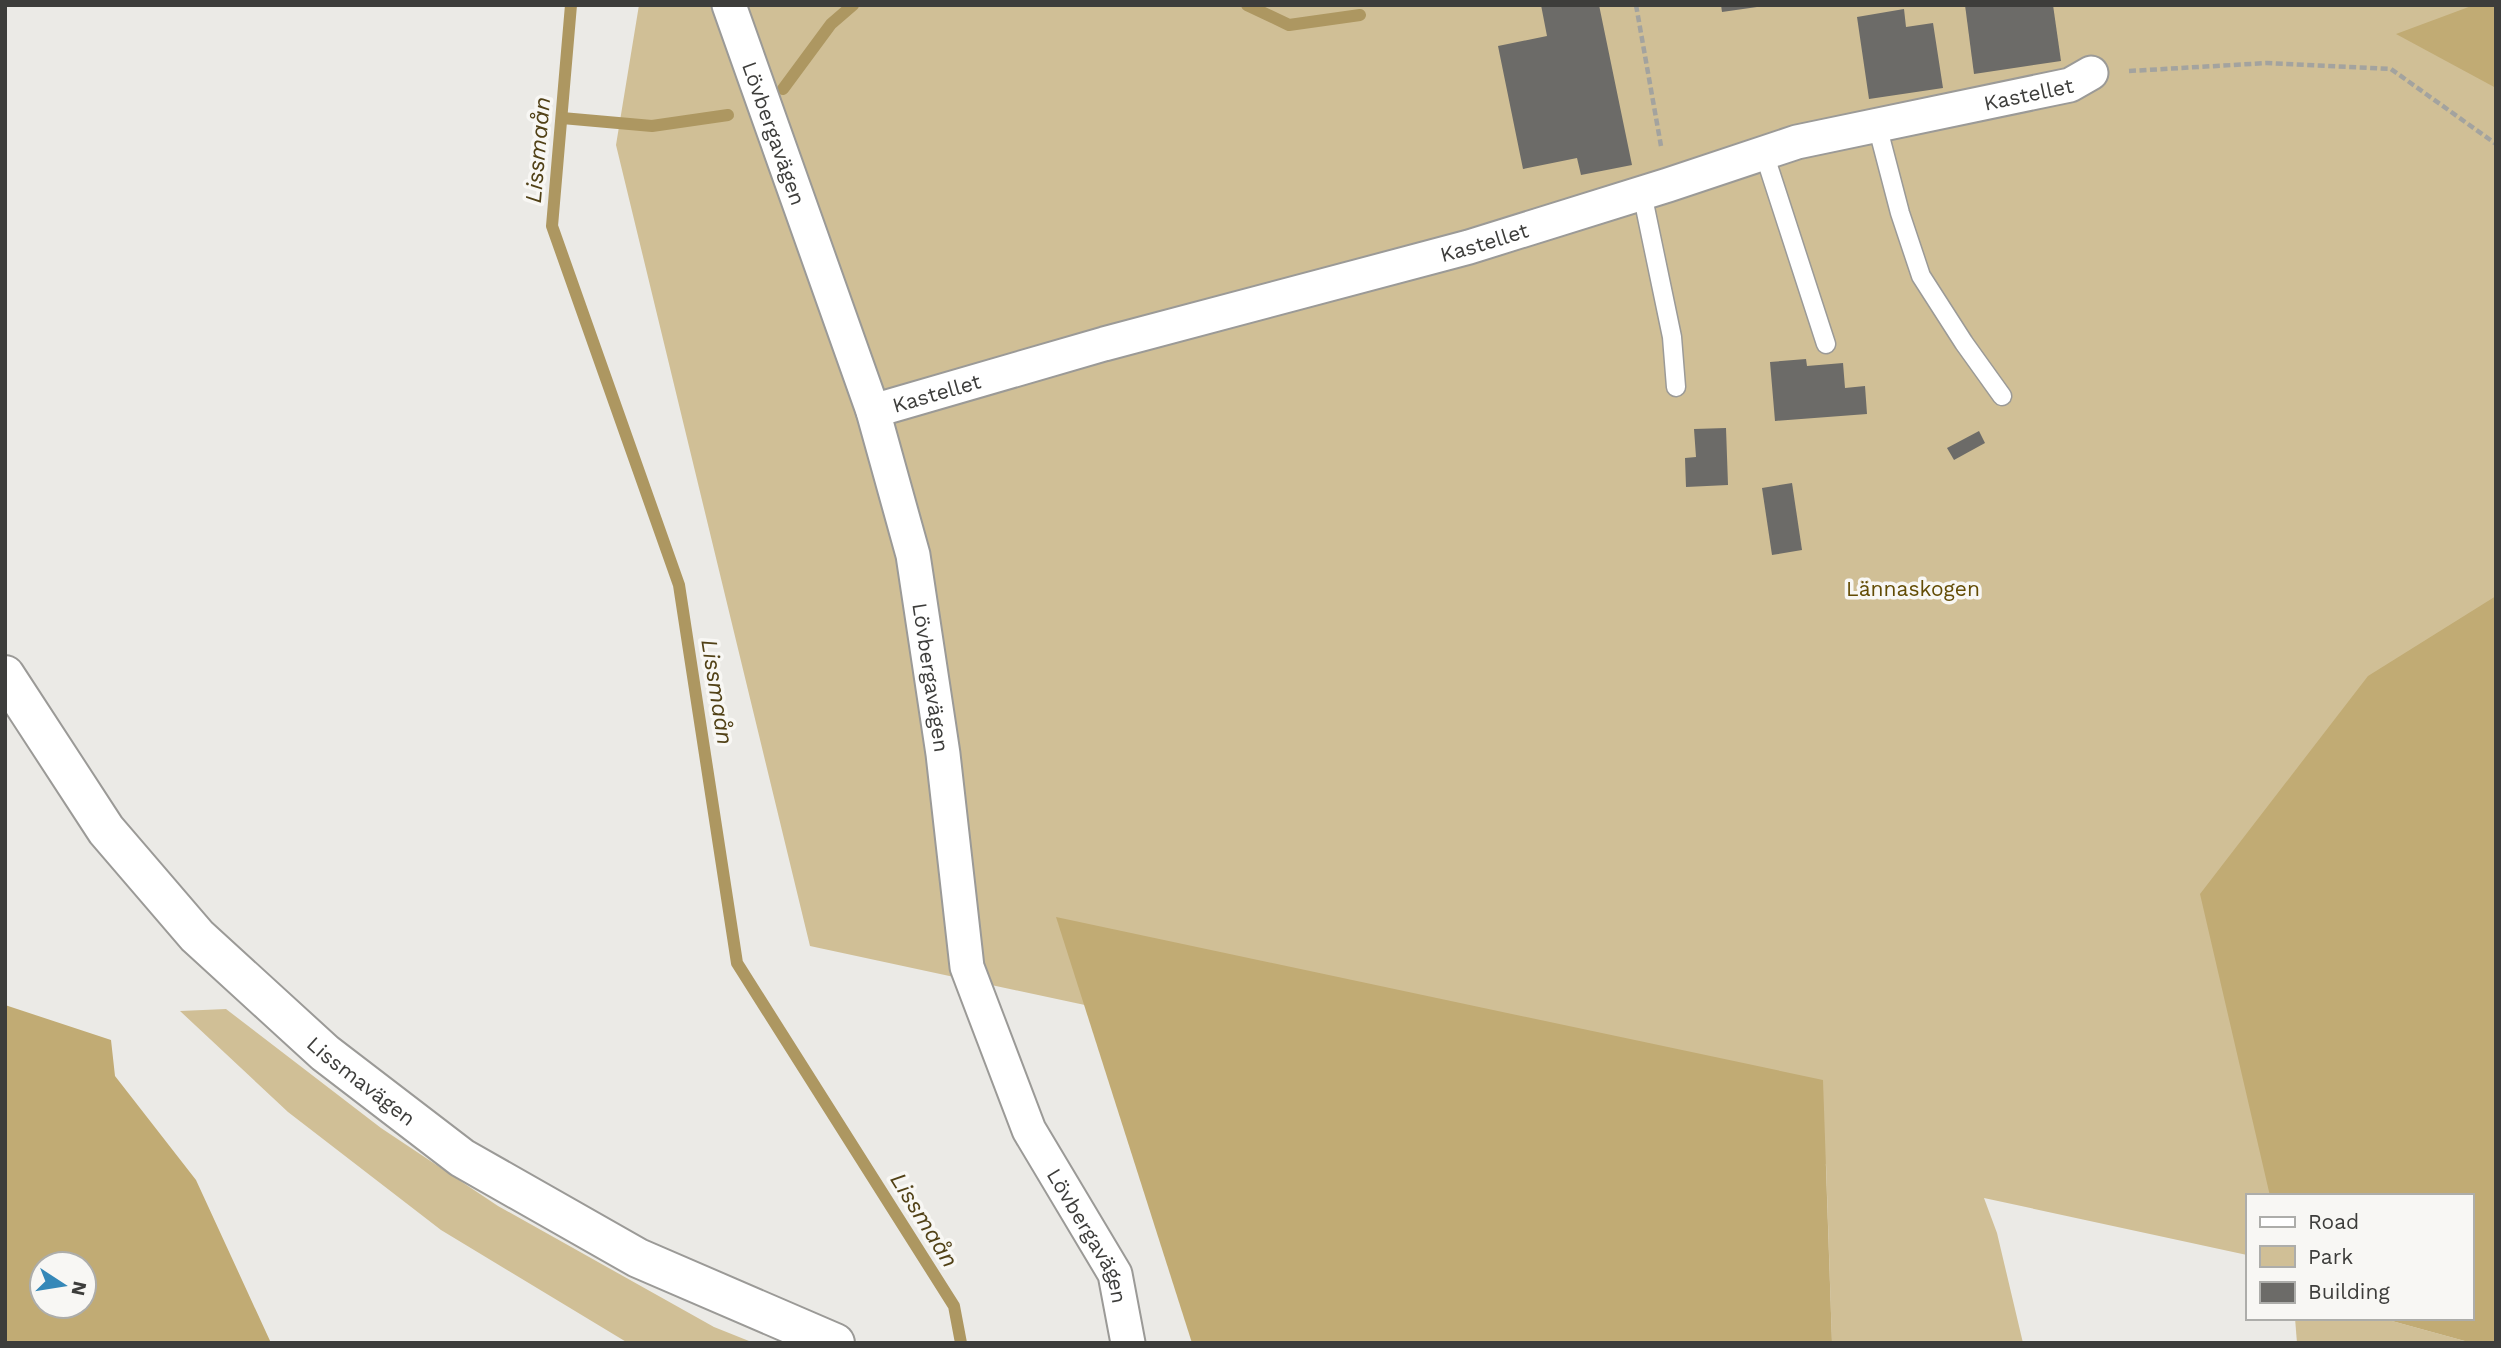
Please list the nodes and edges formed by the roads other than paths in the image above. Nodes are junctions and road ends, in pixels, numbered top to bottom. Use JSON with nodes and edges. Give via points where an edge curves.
{"nodes":[{"id":1,"x":729,"y":5,"type":"edge"},
{"id":2,"x":2091,"y":73,"type":"road end"},
{"id":3,"x":1877,"y":125,"type":"junction"},
{"id":4,"x":1764,"y":153,"type":"junction"},
{"id":5,"x":1655,"y":189,"type":"junction"},
{"id":6,"x":1826,"y":344,"type":"dead end"},
{"id":7,"x":1676,"y":387,"type":"dead end"},
{"id":8,"x":2002,"y":396,"type":"dead end"},
{"id":9,"x":873,"y":411,"type":"junction"},
{"id":10,"x":5,"y":675,"type":"edge"},
{"id":11,"x":835,"y":1343,"type":"edge"},
{"id":12,"x":1128,"y":1343,"type":"edge"}],
"edges":[{"from":1,"to":9,"type":"street","name":"Lövbergavägen"},
{"from":2,"to":3,"type":"street","name":"Kastellet","via":[[2070,85]]},
{"from":3,"to":4,"type":"street","name":"Kastellet"},
{"from":3,"to":8,"type":"lane","via":[[1922,276]]},
{"from":4,"to":5,"type":"street","name":"Kastellet"},
{"from":4,"to":6,"type":"lane"},
{"from":5,"to":7,"type":"lane"},
{"from":5,"to":9,"type":"street","name":"Kastellet","via":[[1469,247]]},
{"from":9,"to":12,"type":"street","name":"Lövbergavägen","via":[[913,555],[943,754],[967,967],[1029,1129],[1115,1274]]},
{"from":10,"to":11,"type":"street","name":"Lissmavägen","via":[[106,830],[197,936],[325,1053],[462,1158],[638,1258]]}]}
